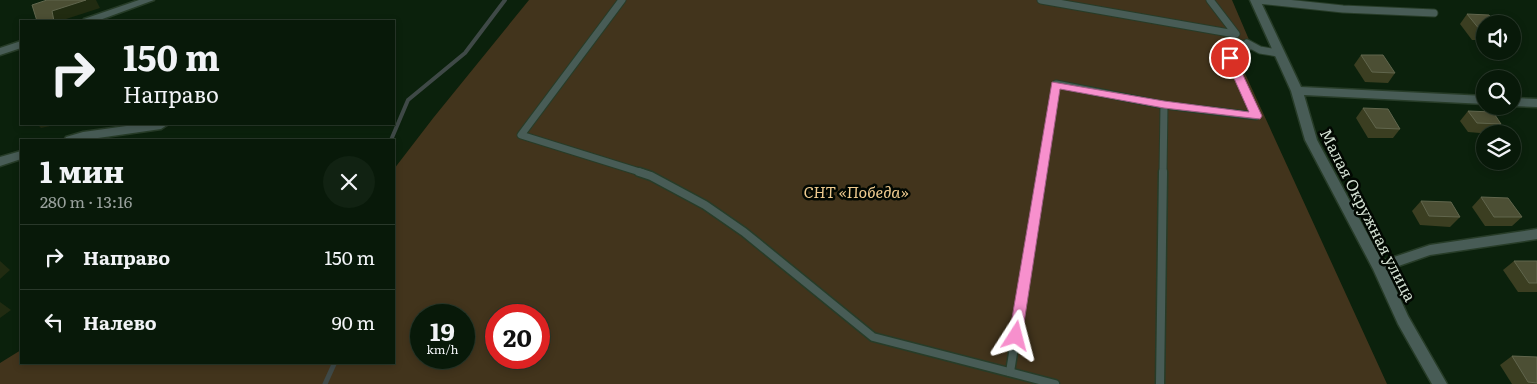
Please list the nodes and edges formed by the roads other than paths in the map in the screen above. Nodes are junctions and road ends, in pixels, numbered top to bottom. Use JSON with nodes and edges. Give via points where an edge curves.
{"nodes":[{"id":1,"x":149,"y":0,"type":"edge"},
{"id":2,"x":622,"y":0,"type":"edge"},
{"id":3,"x":1041,"y":0,"type":"edge"},
{"id":4,"x":1210,"y":0,"type":"edge"},
{"id":5,"x":1256,"y":0,"type":"edge"},
{"id":6,"x":1434,"y":13,"type":"dead end"},
{"id":7,"x":91,"y":20,"type":"edge"},
{"id":8,"x":1235,"y":34,"type":"junction"},
{"id":9,"x":20,"y":44,"type":"edge"},
{"id":10,"x":1250,"y":46,"type":"junction"},
{"id":11,"x":0,"y":52,"type":"edge"},
{"id":12,"x":1278,"y":53,"type":"junction"},
{"id":13,"x":1296,"y":91,"type":"junction"},
{"id":14,"x":1476,"y":100,"type":"edge"},
{"id":15,"x":1521,"y":102,"type":"edge"},
{"id":16,"x":1537,"y":103,"type":"edge"},
{"id":17,"x":1164,"y":105,"type":"junction"},
{"id":18,"x":161,"y":125,"type":"dead end"},
{"id":19,"x":73,"y":139,"type":"edge"},
{"id":20,"x":20,"y":155,"type":"edge"},
{"id":21,"x":0,"y":162,"type":"edge"},
{"id":22,"x":1537,"y":234,"type":"edge"},
{"id":23,"x":1379,"y":268,"type":"junction"},
{"id":24,"x":1010,"y":372,"type":"junction"},
{"id":25,"x":1054,"y":384,"type":"edge"},
{"id":26,"x":1160,"y":384,"type":"edge"},
{"id":27,"x":1440,"y":384,"type":"edge"}],
"edges":[{"from":1,"to":7,"type":"street"},
{"from":2,"to":24,"type":"lane","via":[[521,135],[650,176],[705,205],[744,232],[873,337]]},
{"from":3,"to":8,"type":"lane"},
{"from":4,"to":8,"type":"lane"},
{"from":5,"to":6,"type":"lane","via":[[1343,9]]},
{"from":5,"to":12,"type":"street","name":"Малая Окружная улица"},
{"from":8,"to":10,"type":"lane"},
{"from":9,"to":11,"type":"street"},
{"from":10,"to":12,"type":"lane"},
{"from":10,"to":17,"type":"lane","via":[[1228,41],[1230,58],[1256,116]]},
{"from":12,"to":13,"type":"street","name":"Малая Окружная улица"},
{"from":13,"to":14,"type":"street"},
{"from":13,"to":23,"type":"street","name":"Малая Окружная улица","via":[[1311,140]]},
{"from":15,"to":16,"type":"street"},
{"from":17,"to":24,"type":"lane","via":[[1056,84]]},
{"from":17,"to":26,"type":"lane"},
{"from":18,"to":19,"type":"street"},
{"from":20,"to":21,"type":"street"},
{"from":22,"to":23,"type":"street","via":[[1430,250]]},
{"from":23,"to":27,"type":"street","name":"Малая Окружная улица","via":[[1403,320]]},
{"from":24,"to":25,"type":"lane"}]}
